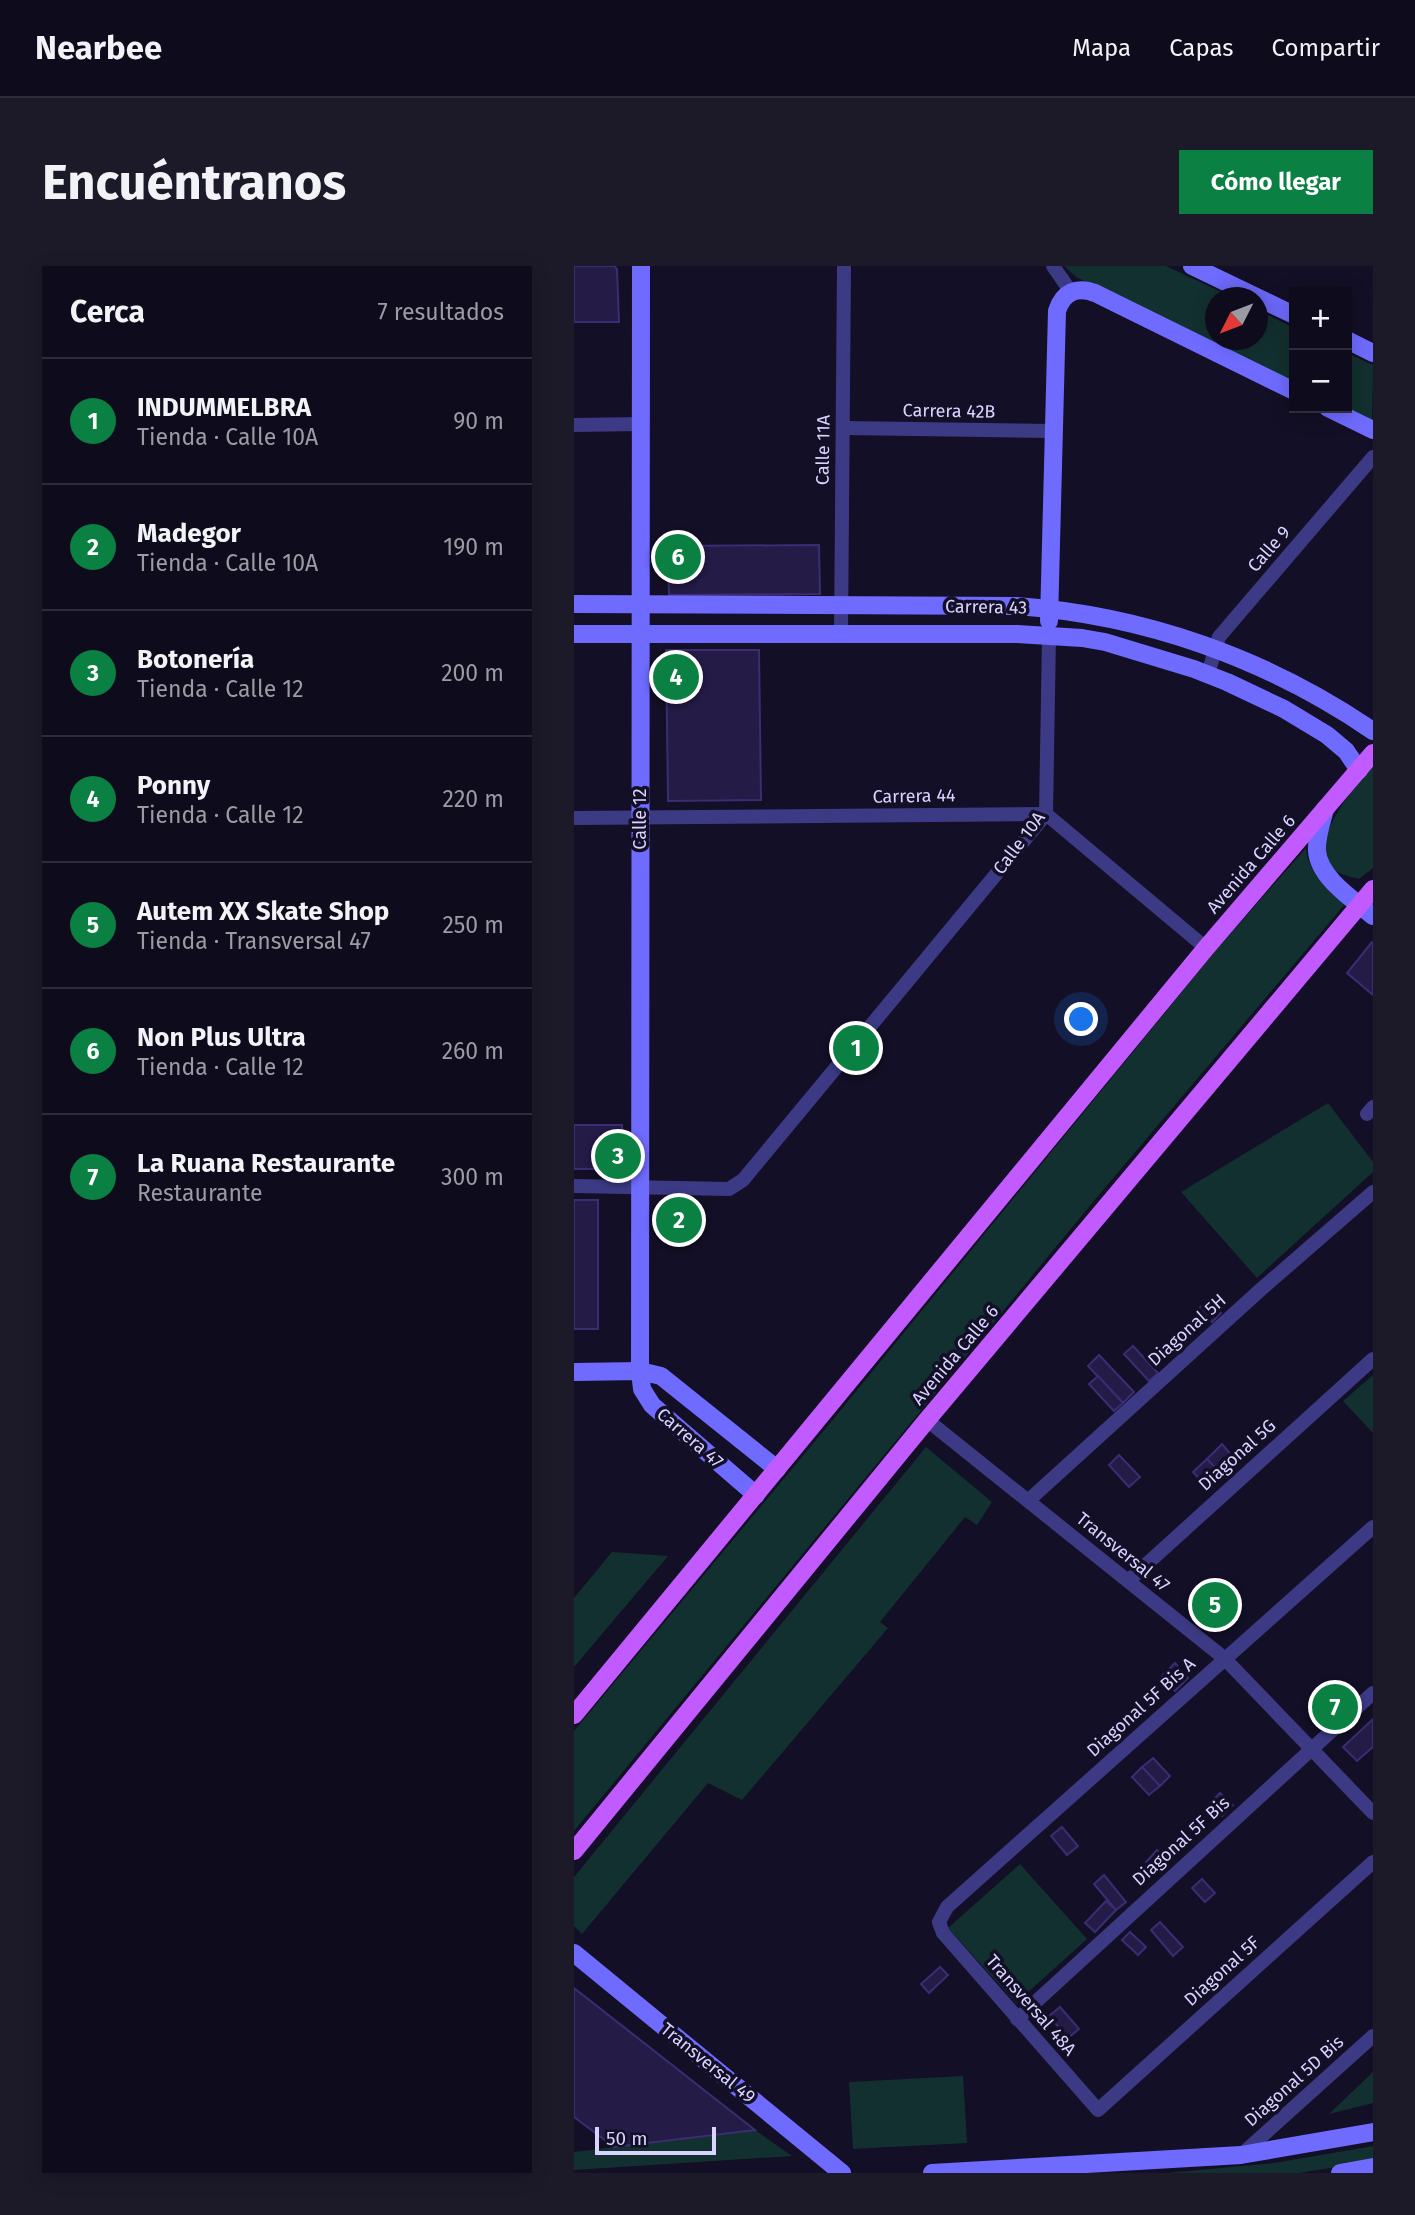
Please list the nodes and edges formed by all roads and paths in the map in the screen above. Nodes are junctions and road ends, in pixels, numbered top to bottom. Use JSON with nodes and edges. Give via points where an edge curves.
{"nodes":[{"id":1,"x":641,"y":266,"type":"edge"},
{"id":2,"x":844,"y":266,"type":"edge"},
{"id":3,"x":1053,"y":266,"type":"edge"},
{"id":4,"x":1192,"y":266,"type":"edge"},
{"id":5,"x":1071,"y":292,"type":"junction"},
{"id":6,"x":1289,"y":313,"type":"edge"},
{"id":7,"x":1352,"y":342,"type":"edge"},
{"id":8,"x":1373,"y":353,"type":"edge"},
{"id":9,"x":1289,"y":389,"type":"edge"},
{"id":10,"x":1338,"y":413,"type":"edge"},
{"id":11,"x":640,"y":424,"type":"junction"},
{"id":12,"x":574,"y":425,"type":"edge"},
{"id":13,"x":843,"y":429,"type":"junction"},
{"id":14,"x":1373,"y":430,"type":"edge"},
{"id":15,"x":1054,"y":431,"type":"junction"},
{"id":16,"x":1373,"y":457,"type":"edge"},
{"id":17,"x":574,"y":604,"type":"edge"},
{"id":18,"x":640,"y":604,"type":"junction"},
{"id":19,"x":841,"y":605,"type":"junction"},
{"id":20,"x":1049,"y":608,"type":"junction"},
{"id":21,"x":574,"y":634,"type":"edge"},
{"id":22,"x":841,"y":634,"type":"junction"},
{"id":23,"x":640,"y":635,"type":"junction"},
{"id":24,"x":1049,"y":635,"type":"junction"},
{"id":25,"x":1216,"y":648,"type":"junction"},
{"id":26,"x":1208,"y":674,"type":"junction"},
{"id":27,"x":1373,"y":731,"type":"edge"},
{"id":28,"x":1373,"y":753,"type":"edge"},
{"id":29,"x":1359,"y":770,"type":"junction"},
{"id":30,"x":1325,"y":809,"type":"junction"},
{"id":31,"x":1046,"y":814,"type":"junction"},
{"id":32,"x":574,"y":818,"type":"edge"},
{"id":33,"x":640,"y":818,"type":"junction"},
{"id":34,"x":1373,"y":889,"type":"edge"},
{"id":35,"x":1366,"y":910,"type":"edge"},
{"id":36,"x":1206,"y":948,"type":"junction"},
{"id":37,"x":574,"y":1186,"type":"edge"},
{"id":38,"x":640,"y":1186,"type":"junction"},
{"id":39,"x":1373,"y":1192,"type":"edge"},
{"id":40,"x":1373,"y":1359,"type":"edge"},
{"id":41,"x":640,"y":1371,"type":"junction"},
{"id":42,"x":574,"y":1372,"type":"edge"},
{"id":43,"x":927,"y":1420,"type":"junction"},
{"id":44,"x":777,"y":1469,"type":"junction"},
{"id":45,"x":756,"y":1494,"type":"junction"},
{"id":46,"x":1029,"y":1500,"type":"junction"},
{"id":47,"x":1373,"y":1527,"type":"edge"},
{"id":48,"x":1128,"y":1581,"type":"junction"},
{"id":49,"x":1224,"y":1658,"type":"junction"},
{"id":50,"x":1373,"y":1693,"type":"edge"},
{"id":51,"x":574,"y":1715,"type":"edge"},
{"id":52,"x":1312,"y":1747,"type":"junction"},
{"id":53,"x":1373,"y":1813,"type":"edge"},
{"id":54,"x":574,"y":1851,"type":"edge"},
{"id":55,"x":1373,"y":1862,"type":"edge"},
{"id":56,"x":939,"y":1922,"type":"joint"},
{"id":57,"x":574,"y":1953,"type":"edge"},
{"id":58,"x":1017,"y":2019,"type":"junction"},
{"id":59,"x":1373,"y":2036,"type":"edge"},
{"id":60,"x":1098,"y":2110,"type":"joint"},
{"id":61,"x":1373,"y":2132,"type":"edge"},
{"id":62,"x":1241,"y":2155,"type":"junction"},
{"id":63,"x":1373,"y":2166,"type":"edge"},
{"id":64,"x":842,"y":2173,"type":"edge"},
{"id":65,"x":932,"y":2173,"type":"edge"},
{"id":66,"x":1340,"y":2173,"type":"edge"}],
"edges":[{"from":1,"to":11,"type":"street","name":"Calle 12"},
{"from":2,"to":13,"type":"street","name":"Calle 11A"},
{"from":3,"to":5,"type":"street"},
{"from":4,"to":6,"type":"street"},
{"from":5,"to":9,"type":"street","via":[[1095,293]]},
{"from":5,"to":15,"type":"street","name":"Calle 10A","via":[[1057,311]]},
{"from":7,"to":8,"type":"street"},
{"from":10,"to":14,"type":"street"},
{"from":11,"to":12,"type":"street"},
{"from":11,"to":18,"type":"street","name":"Calle 12"},
{"from":13,"to":15,"type":"street","name":"Carrera 42B"},
{"from":13,"to":19,"type":"street","name":"Calle 11A"},
{"from":15,"to":20,"type":"street","name":"Calle 10A"},
{"from":16,"to":25,"type":"street","name":"Calle 9","via":[[1219,637]]},
{"from":17,"to":18,"type":"street","name":"Carrera 43"},
{"from":18,"to":19,"type":"street","name":"Carrera 43"},
{"from":18,"to":23,"type":"street","name":"Calle 12"},
{"from":19,"to":20,"type":"street","name":"Carrera 43"},
{"from":19,"to":22,"type":"street","name":"Calle 11A"},
{"from":20,"to":24,"type":"street","name":"Calle 10A"},
{"from":20,"to":25,"type":"street","name":"Carrera 43"},
{"from":21,"to":23,"type":"street","name":"Carrera 43"},
{"from":22,"to":23,"type":"street","name":"Carrera 43"},
{"from":22,"to":24,"type":"street","name":"Carrera 43"},
{"from":23,"to":33,"type":"street","name":"Calle 12"},
{"from":24,"to":26,"type":"street","name":"Carrera 43","via":[[1105,642]]},
{"from":24,"to":31,"type":"street","name":"Calle 10A"},
{"from":25,"to":26,"type":"street","name":"Calle 9"},
{"from":25,"to":27,"type":"street","name":"Carrera 43","via":[[1293,681]]},
{"from":26,"to":29,"type":"street","name":"Carrera 43","via":[[1310,724],[1341,746]]},
{"from":28,"to":29,"type":"main road","name":"Avenida Calle 6"},
{"from":29,"to":30,"type":"main road","name":"Avenida Calle 6"},
{"from":30,"to":35,"type":"street","via":[[1317,841],[1319,862]]},
{"from":30,"to":36,"type":"main road","name":"Avenida Calle 6"},
{"from":31,"to":33,"type":"street","name":"Carrera 44"},
{"from":31,"to":36,"type":"street"},
{"from":31,"to":38,"type":"street","name":"Calle 10A","via":[[737,1185],[729,1189]]},
{"from":32,"to":33,"type":"street","name":"Carrera 44"},
{"from":33,"to":38,"type":"street","name":"Calle 12"},
{"from":34,"to":35,"type":"main road","name":"Avenida Calle 6"},
{"from":35,"to":43,"type":"main road","name":"Avenida Calle 6"},
{"from":36,"to":44,"type":"main road","name":"Avenida Calle 6"},
{"from":37,"to":38,"type":"street","name":"Calle 10A"},
{"from":38,"to":41,"type":"street","name":"Calle 12"},
{"from":39,"to":46,"type":"street","name":"Diagonal 5H"},
{"from":40,"to":48,"type":"street","name":"Diagonal 5G"},
{"from":41,"to":42,"type":"street","name":"Carrera 47"},
{"from":41,"to":44,"type":"street","name":"Carrera 47","via":[[670,1381]]},
{"from":41,"to":45,"type":"street","name":"Carrera 47","via":[[642,1388],[652,1405]]},
{"from":43,"to":46,"type":"street","name":"Transversal 47"},
{"from":43,"to":54,"type":"main road","name":"Avenida Calle 6"},
{"from":44,"to":45,"type":"main road","name":"Avenida Calle 6"},
{"from":45,"to":51,"type":"main road","name":"Avenida Calle 6"},
{"from":46,"to":48,"type":"street","name":"Transversal 47"},
{"from":47,"to":49,"type":"street","name":"Diagonal 5F Bis A"},
{"from":48,"to":49,"type":"street","name":"Transversal 47"},
{"from":49,"to":52,"type":"street","name":"Transversal 47"},
{"from":49,"to":56,"type":"street","name":"Diagonal 5F Bis A","via":[[947,1907]]},
{"from":50,"to":52,"type":"street","name":"Diagonal 5F Bis"},
{"from":52,"to":53,"type":"street","name":"Transversal 47"},
{"from":52,"to":58,"type":"street","name":"Diagonal 5F Bis"},
{"from":55,"to":60,"type":"street","name":"Diagonal 5F"},
{"from":56,"to":58,"type":"street","name":"Transversal 48A","via":[[943,1933]]},
{"from":57,"to":64,"type":"street","name":"Transversal 49"},
{"from":58,"to":60,"type":"street","name":"Transversal 48A"},
{"from":59,"to":62,"type":"street","name":"Diagonal 5D Bis"},
{"from":61,"to":62,"type":"street"},
{"from":62,"to":65,"type":"street"},
{"from":63,"to":66,"type":"street"}]}
